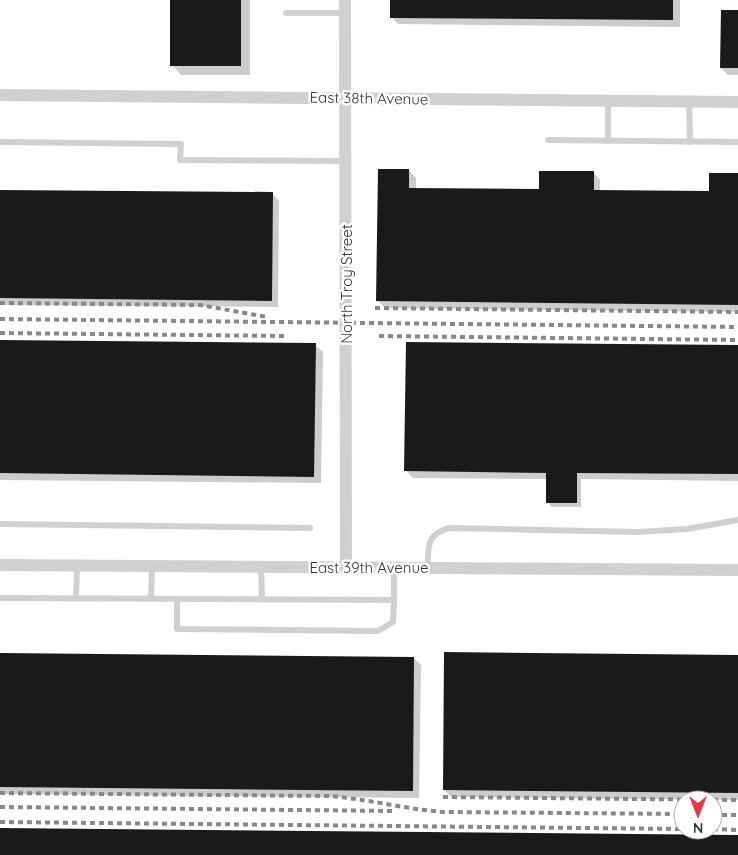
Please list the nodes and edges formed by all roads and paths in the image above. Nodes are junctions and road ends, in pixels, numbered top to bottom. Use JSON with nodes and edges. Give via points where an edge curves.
{"nodes":[{"id":1,"x":345,"y":6,"type":"edge"},
{"id":2,"x":286,"y":14,"type":"dead end"},
{"id":3,"x":0,"y":96,"type":"edge"},
{"id":4,"x":345,"y":98,"type":"junction"},
{"id":5,"x":608,"y":100,"type":"junction"},
{"id":6,"x":689,"y":101,"type":"junction"},
{"id":7,"x":738,"y":102,"type":"edge"},
{"id":8,"x":548,"y":140,"type":"dead end"},
{"id":9,"x":608,"y":141,"type":"junction"},
{"id":10,"x":0,"y":142,"type":"edge"},
{"id":11,"x":690,"y":142,"type":"junction"},
{"id":12,"x":738,"y":142,"type":"edge"},
{"id":13,"x":345,"y":161,"type":"junction"},
{"id":14,"x":738,"y":520,"type":"edge"},
{"id":15,"x":0,"y":524,"type":"edge"},
{"id":16,"x":310,"y":528,"type":"dead end"},
{"id":17,"x":0,"y":565,"type":"edge"},
{"id":18,"x":77,"y":566,"type":"junction"},
{"id":19,"x":152,"y":566,"type":"junction"},
{"id":20,"x":261,"y":566,"type":"junction"},
{"id":21,"x":346,"y":567,"type":"junction"},
{"id":22,"x":394,"y":568,"type":"junction"},
{"id":23,"x":428,"y":568,"type":"junction"},
{"id":24,"x":738,"y":570,"type":"edge"},
{"id":25,"x":0,"y":598,"type":"edge"},
{"id":26,"x":76,"y":598,"type":"junction"},
{"id":27,"x":151,"y":598,"type":"junction"},
{"id":28,"x":178,"y":599,"type":"junction"},
{"id":29,"x":262,"y":599,"type":"junction"},
{"id":30,"x":394,"y":600,"type":"junction"}],
"edges":[{"from":1,"to":2,"type":"lane"},
{"from":1,"to":4,"type":"street","name":"North Troy Street"},
{"from":3,"to":4,"type":"street","name":"East 38th Avenue"},
{"from":4,"to":5,"type":"street","name":"East 38th Avenue"},
{"from":4,"to":13,"type":"street","name":"North Troy Street"},
{"from":5,"to":6,"type":"street","name":"East 38th Avenue"},
{"from":5,"to":9,"type":"lane"},
{"from":6,"to":7,"type":"street","name":"East 38th Avenue"},
{"from":6,"to":11,"type":"lane"},
{"from":8,"to":9,"type":"lane"},
{"from":9,"to":11,"type":"lane"},
{"from":10,"to":13,"type":"lane","via":[[181,144],[180,160]]},
{"from":11,"to":12,"type":"lane"},
{"from":13,"to":21,"type":"street","name":"North Troy Street"},
{"from":14,"to":23,"type":"lane","via":[[687,529],[638,532],[449,528],[432,536]]},
{"from":15,"to":16,"type":"lane"},
{"from":17,"to":18,"type":"street","name":"East 39th Avenue"},
{"from":18,"to":19,"type":"street","name":"East 39th Avenue"},
{"from":18,"to":26,"type":"lane"},
{"from":19,"to":20,"type":"street","name":"East 39th Avenue"},
{"from":19,"to":27,"type":"lane"},
{"from":20,"to":21,"type":"street","name":"East 39th Avenue"},
{"from":20,"to":29,"type":"lane"},
{"from":21,"to":22,"type":"street","name":"East 39th Avenue"},
{"from":22,"to":23,"type":"street","name":"East 39th Avenue"},
{"from":22,"to":30,"type":"lane"},
{"from":23,"to":24,"type":"street","name":"East 39th Avenue"},
{"from":25,"to":26,"type":"lane"},
{"from":26,"to":27,"type":"lane"},
{"from":27,"to":28,"type":"lane"},
{"from":28,"to":29,"type":"lane"},
{"from":28,"to":30,"type":"lane","via":[[178,629],[368,631],[378,631],[393,622]]},
{"from":29,"to":30,"type":"lane"}]}
